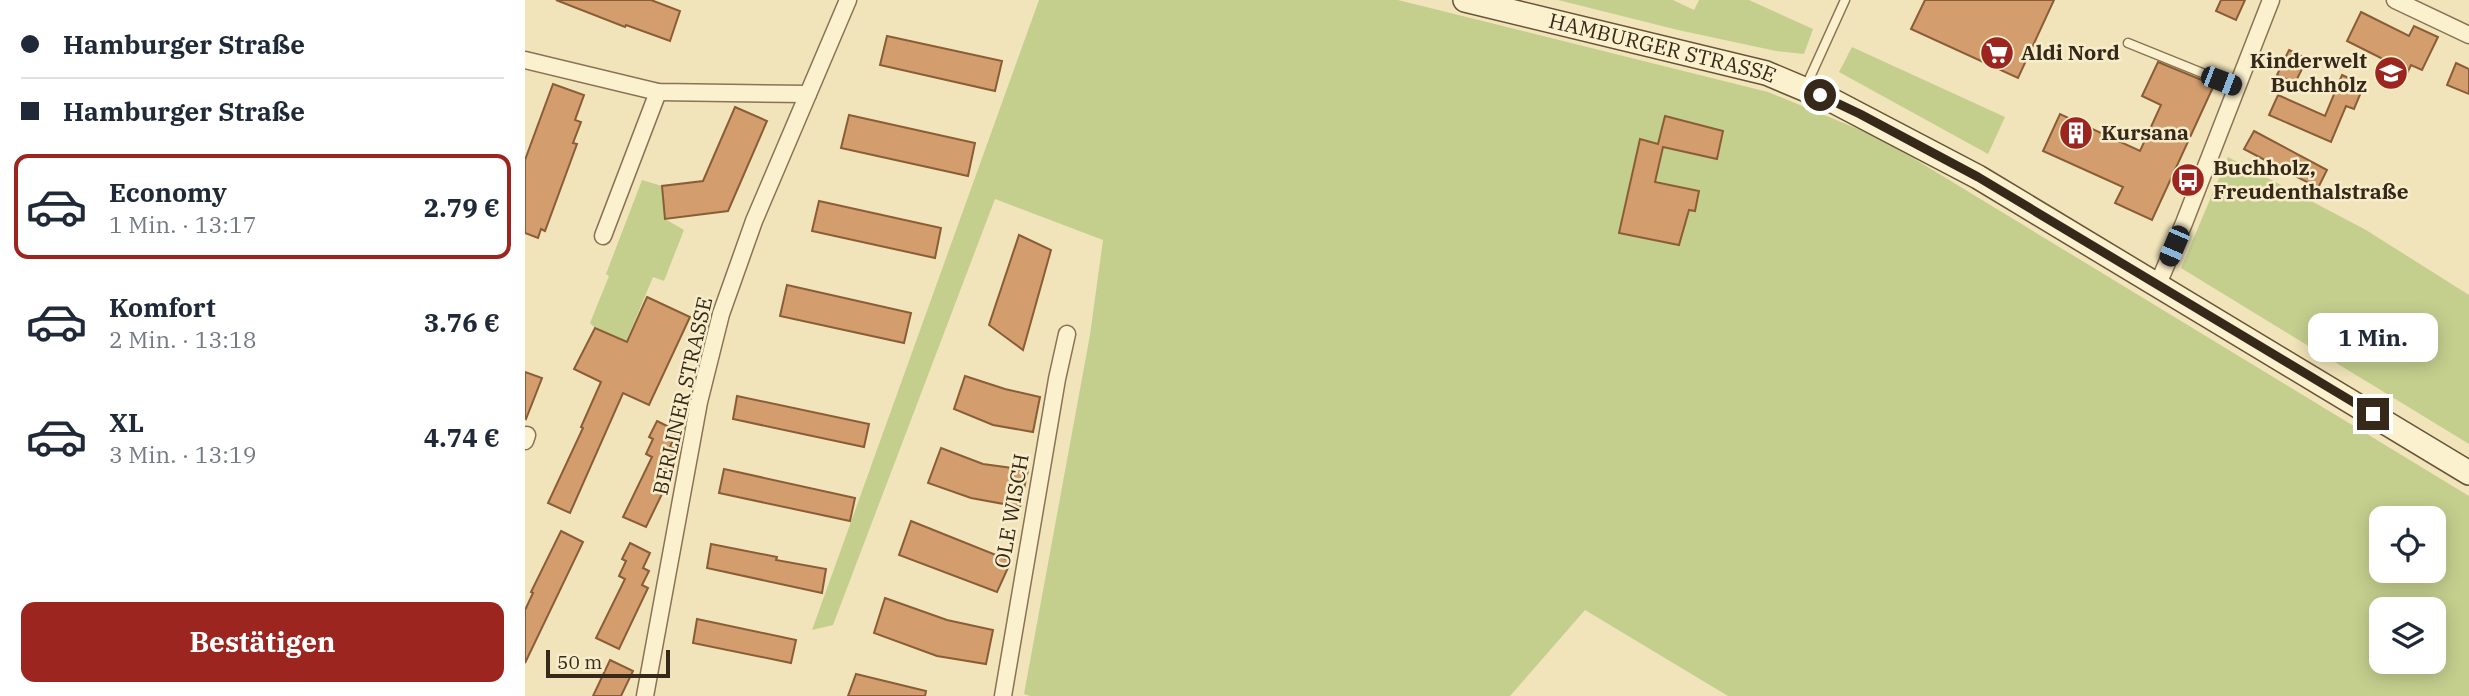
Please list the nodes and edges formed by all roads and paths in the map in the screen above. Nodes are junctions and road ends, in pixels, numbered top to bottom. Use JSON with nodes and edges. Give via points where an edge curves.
{"nodes":[{"id":1,"x":848,"y":0,"type":"edge"},
{"id":2,"x":1465,"y":0,"type":"edge"},
{"id":3,"x":1845,"y":0,"type":"edge"},
{"id":4,"x":2271,"y":0,"type":"edge"},
{"id":5,"x":2395,"y":0,"type":"edge"},
{"id":6,"x":2469,"y":35,"type":"edge"},
{"id":7,"x":2128,"y":43,"type":"dead end"},
{"id":8,"x":525,"y":60,"type":"edge"},
{"id":9,"x":2237,"y":87,"type":"junction"},
{"id":10,"x":1805,"y":88,"type":"junction"},
{"id":11,"x":658,"y":92,"type":"junction"},
{"id":12,"x":808,"y":94,"type":"junction"},
{"id":13,"x":603,"y":236,"type":"dead end"},
{"id":14,"x":2158,"y":284,"type":"junction"},
{"id":15,"x":1067,"y":334,"type":"dead end"},
{"id":16,"x":2469,"y":472,"type":"edge"},
{"id":17,"x":645,"y":696,"type":"edge"},
{"id":18,"x":1003,"y":696,"type":"edge"}],
"edges":[{"from":1,"to":12,"type":"street","name":"BERLINER STRASSE"},
{"from":2,"to":10,"type":"main road","name":"HAMBURGER STRASSE","via":[[1766,73]]},
{"from":3,"to":10,"type":"lane"},
{"from":4,"to":9,"type":"street"},
{"from":5,"to":6,"type":"street"},
{"from":7,"to":9,"type":"lane"},
{"from":8,"to":11,"type":"street"},
{"from":9,"to":14,"type":"street"},
{"from":10,"to":14,"type":"main road","name":"HAMBURGER STRASSE","via":[[1978,177]]},
{"from":11,"to":12,"type":"street"},
{"from":11,"to":13,"type":"street"},
{"from":12,"to":17,"type":"street","name":"BERLINER STRASSE","via":[[754,221],[721,314],[699,402]]},
{"from":14,"to":16,"type":"main road","name":"HAMBURGER STRASSE"},
{"from":15,"to":18,"type":"street","name":"OLE WISCH"}]}
